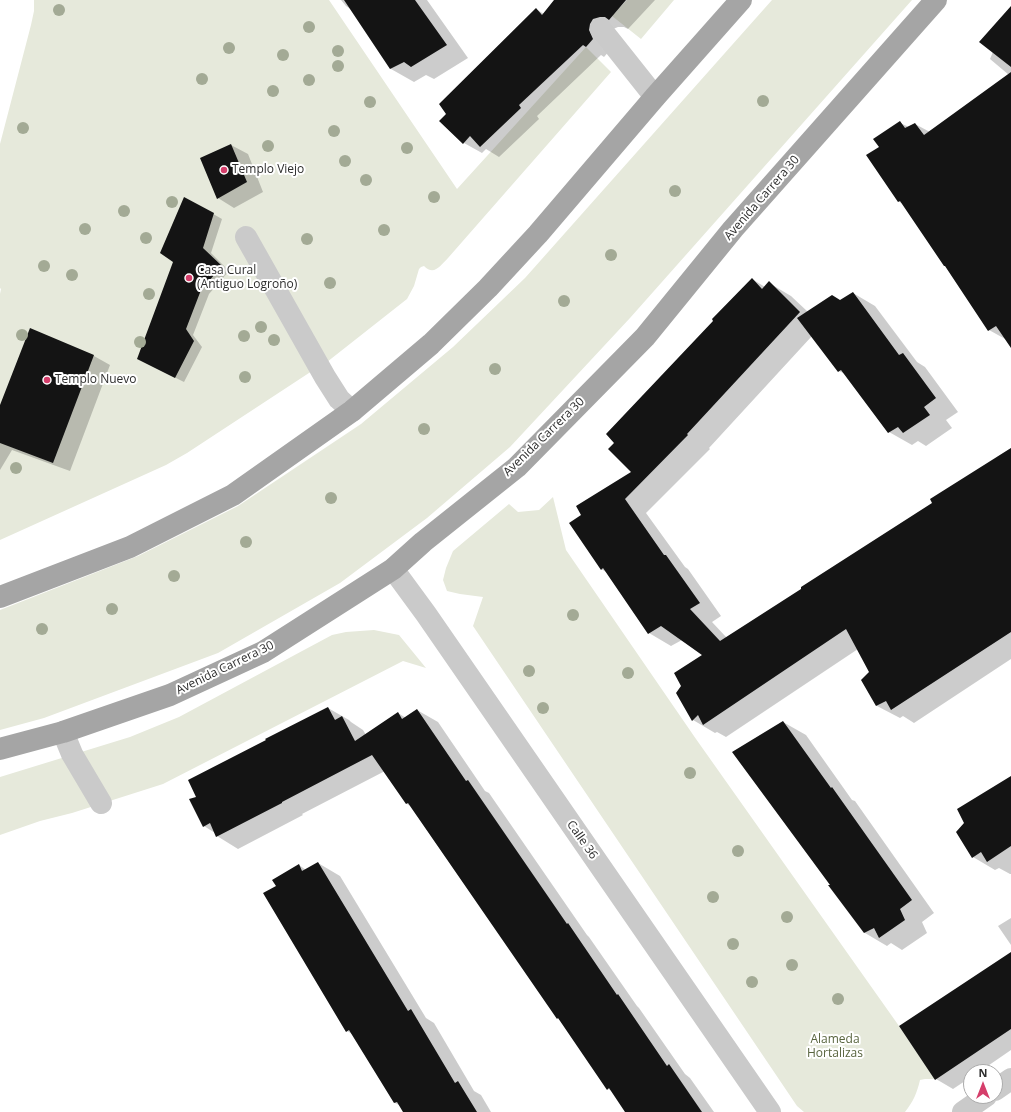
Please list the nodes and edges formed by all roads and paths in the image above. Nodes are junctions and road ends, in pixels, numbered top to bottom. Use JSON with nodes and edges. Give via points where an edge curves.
{"nodes":[{"id":1,"x":741,"y":0,"type":"edge"},
{"id":2,"x":936,"y":0,"type":"edge"},
{"id":3,"x":601,"y":29,"type":"dead end"},
{"id":4,"x":655,"y":97,"type":"junction"},
{"id":5,"x":246,"y":237,"type":"dead end"},
{"id":6,"x":352,"y":411,"type":"junction"},
{"id":7,"x":393,"y":569,"type":"junction"},
{"id":8,"x":0,"y":597,"type":"edge"},
{"id":9,"x":62,"y":732,"type":"junction"},
{"id":10,"x":0,"y":749,"type":"edge"},
{"id":11,"x":101,"y":804,"type":"dead end"},
{"id":12,"x":974,"y":1104,"type":"edge"},
{"id":13,"x":770,"y":1112,"type":"edge"},
{"id":14,"x":963,"y":1112,"type":"edge"}],
"edges":[{"from":1,"to":4,"type":"main road"},
{"from":2,"to":7,"type":"main road","name":"Avenida Carrera 30","via":[[734,229],[645,337],[517,467]]},
{"from":3,"to":4,"type":"street"},
{"from":4,"to":6,"type":"main road","via":[[538,234],[488,288],[431,344]]},
{"from":5,"to":6,"type":"street","via":[[325,377],[339,399]]},
{"from":6,"to":8,"type":"main road","via":[[233,495],[130,547]]},
{"from":7,"to":9,"type":"main road","name":"Avenida Carrera 30","via":[[263,652],[170,695]]},
{"from":7,"to":13,"type":"street","name":"Calle 36"},
{"from":9,"to":10,"type":"main road","name":"Avenida Carrera 30"},
{"from":9,"to":11,"type":"street"},
{"from":12,"to":14,"type":"street"}]}
